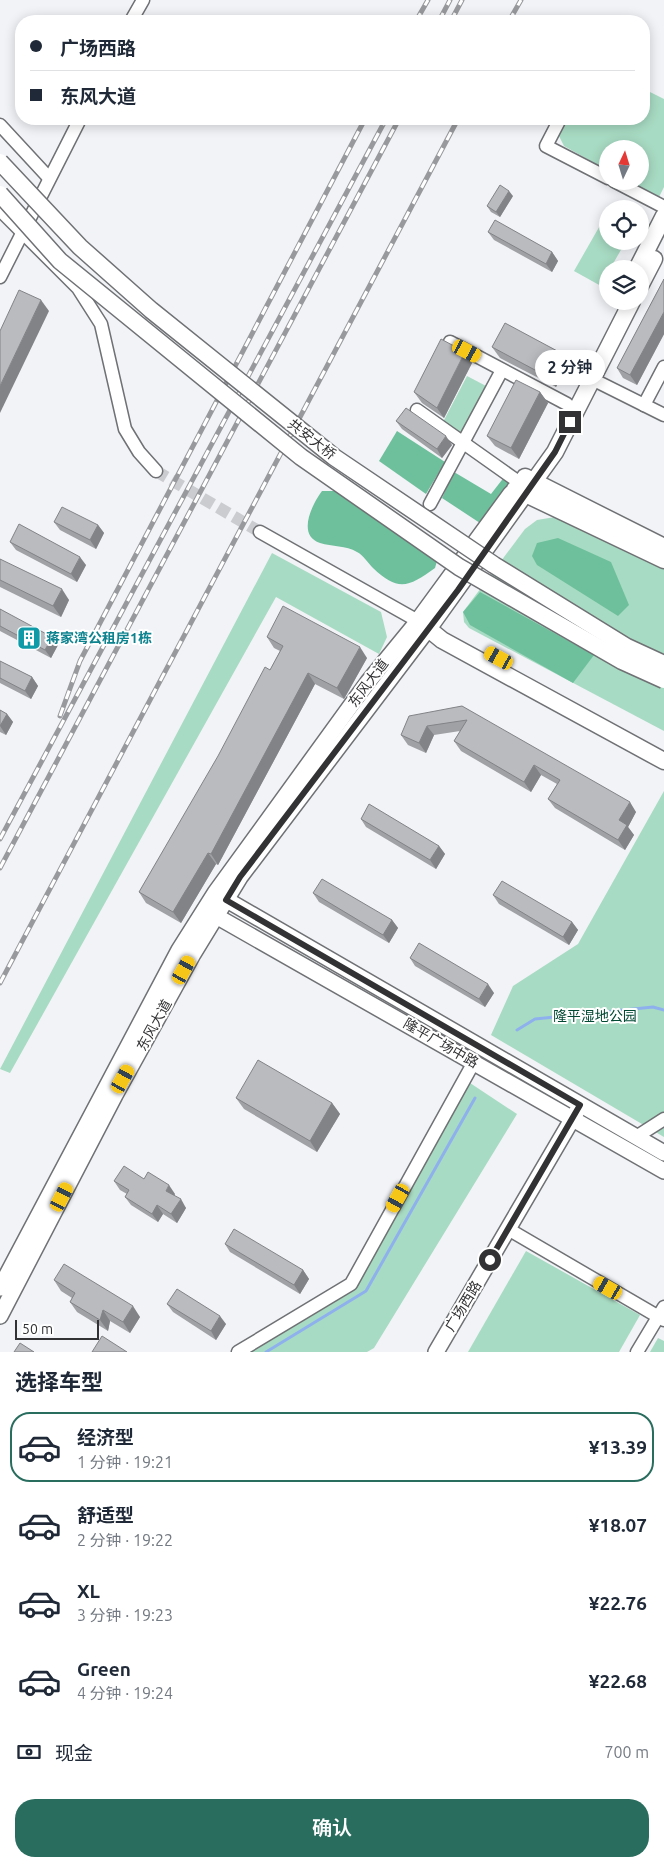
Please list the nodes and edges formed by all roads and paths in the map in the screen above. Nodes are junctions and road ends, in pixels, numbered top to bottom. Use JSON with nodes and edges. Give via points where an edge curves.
{"nodes":[{"id":1,"x":142,"y":0,"type":"edge"},
{"id":2,"x":134,"y":15,"type":"edge"},
{"id":3,"x":0,"y":125,"type":"edge"},
{"id":4,"x":77,"y":125,"type":"edge"},
{"id":5,"x":557,"y":125,"type":"edge"},
{"id":6,"x":0,"y":162,"type":"edge"},
{"id":7,"x":599,"y":173,"type":"edge"},
{"id":8,"x":49,"y":178,"type":"junction"},
{"id":9,"x":631,"y":190,"type":"edge"},
{"id":10,"x":0,"y":194,"type":"edge"},
{"id":11,"x":664,"y":207,"type":"edge"},
{"id":12,"x":2,"y":215,"type":"edge"},
{"id":13,"x":664,"y":216,"type":"edge"},
{"id":14,"x":22,"y":233,"type":"junction"},
{"id":15,"x":664,"y":239,"type":"edge"},
{"id":16,"x":642,"y":260,"type":"edge"},
{"id":17,"x":649,"y":268,"type":"edge"},
{"id":18,"x":0,"y":277,"type":"edge"},
{"id":19,"x":615,"y":310,"type":"edge"},
{"id":20,"x":627,"y":310,"type":"edge"},
{"id":21,"x":450,"y":342,"type":"edge"},
{"id":22,"x":664,"y":367,"type":"edge"},
{"id":23,"x":502,"y":370,"type":"junction"},
{"id":24,"x":592,"y":379,"type":"junction"},
{"id":25,"x":567,"y":404,"type":"junction"},
{"id":26,"x":644,"y":405,"type":"junction"},
{"id":27,"x":417,"y":410,"type":"dead end"},
{"id":28,"x":664,"y":416,"type":"edge"},
{"id":29,"x":463,"y":443,"type":"junction"},
{"id":30,"x":156,"y":471,"type":"tunnel mouth"},
{"id":31,"x":524,"y":485,"type":"junction"},
{"id":32,"x":430,"y":504,"type":"dead end"},
{"id":33,"x":260,"y":532,"type":"tunnel mouth"},
{"id":34,"x":664,"y":546,"type":"edge"},
{"id":35,"x":664,"y":560,"type":"edge"},
{"id":36,"x":426,"y":625,"type":"junction"},
{"id":37,"x":664,"y":664,"type":"edge"},
{"id":38,"x":664,"y":680,"type":"edge"},
{"id":39,"x":664,"y":750,"type":"edge"},
{"id":40,"x":664,"y":761,"type":"edge"},
{"id":41,"x":221,"y":896,"type":"junction"},
{"id":42,"x":211,"y":912,"type":"junction"},
{"id":43,"x":474,"y":1062,"type":"junction"},
{"id":44,"x":577,"y":1111,"type":"junction"},
{"id":45,"x":664,"y":1119,"type":"edge"},
{"id":46,"x":636,"y":1136,"type":"junction"},
{"id":47,"x":664,"y":1153,"type":"edge"},
{"id":48,"x":664,"y":1171,"type":"edge"},
{"id":49,"x":508,"y":1229,"type":"junction"},
{"id":50,"x":0,"y":1288,"type":"edge"},
{"id":51,"x":662,"y":1315,"type":"edge"},
{"id":52,"x":0,"y":1316,"type":"edge"},
{"id":53,"x":238,"y":1352,"type":"edge"},
{"id":54,"x":436,"y":1352,"type":"edge"},
{"id":55,"x":637,"y":1352,"type":"edge"}],
"edges":[{"from":1,"to":2,"type":"street"},
{"from":3,"to":8,"type":"street"},
{"from":4,"to":8,"type":"street"},
{"from":5,"to":7,"type":"street","via":[[546,146]]},
{"from":6,"to":37,"type":"main road","name":"共安大桥","bridge":true,"via":[[80,248],[334,457],[494,565],[627,647]]},
{"from":8,"to":14,"type":"street"},
{"from":9,"to":11,"type":"street"},
{"from":10,"to":38,"type":"main road","name":"共安大桥","bridge":true,"via":[[60,261],[301,457],[459,567],[622,661]]},
{"from":12,"to":14,"type":"street"},
{"from":13,"to":16,"type":"main road"},
{"from":14,"to":18,"type":"street"},
{"from":14,"to":30,"type":"street","via":[[78,288],[101,324],[124,429]]},
{"from":15,"to":17,"type":"main road"},
{"from":19,"to":25,"type":"main road"},
{"from":20,"to":24,"type":"main road"},
{"from":21,"to":23,"type":"street"},
{"from":22,"to":26,"type":"street"},
{"from":23,"to":25,"type":"street"},
{"from":23,"to":29,"type":"street"},
{"from":24,"to":26,"type":"street"},
{"from":24,"to":31,"type":"main road","via":[[555,452]]},
{"from":25,"to":31,"type":"main road"},
{"from":26,"to":28,"type":"street"},
{"from":27,"to":29,"type":"street"},
{"from":29,"to":31,"type":"street"},
{"from":29,"to":32,"type":"street"},
{"from":31,"to":34,"type":"main road"},
{"from":31,"to":35,"type":"main road"},
{"from":31,"to":36,"type":"main road"},
{"from":33,"to":36,"type":"street"},
{"from":36,"to":39,"type":"main road","via":[[449,631]]},
{"from":36,"to":40,"type":"main road","via":[[442,640]]},
{"from":36,"to":41,"type":"street","name":"东风大道","via":[[368,682]]},
{"from":41,"to":42,"type":"street","name":"东风大道"},
{"from":41,"to":44,"type":"street","name":"隆平广场中路"},
{"from":42,"to":43,"type":"street","name":"隆平广场中路"},
{"from":42,"to":50,"type":"street","name":"东风大道","via":[[179,950]]},
{"from":42,"to":52,"type":"street","name":"东风大道"},
{"from":43,"to":44,"type":"street","name":"隆平广场中路"},
{"from":43,"to":53,"type":"street","via":[[351,1284]]},
{"from":44,"to":46,"type":"street","name":"隆平广场中路"},
{"from":44,"to":48,"type":"street","name":"隆平广场中路"},
{"from":44,"to":49,"type":"street","name":"广场西路"},
{"from":45,"to":46,"type":"street"},
{"from":46,"to":47,"type":"street","name":"隆平广场中路"},
{"from":49,"to":51,"type":"street"},
{"from":49,"to":54,"type":"street","name":"广场西路"},
{"from":51,"to":55,"type":"street"}]}
